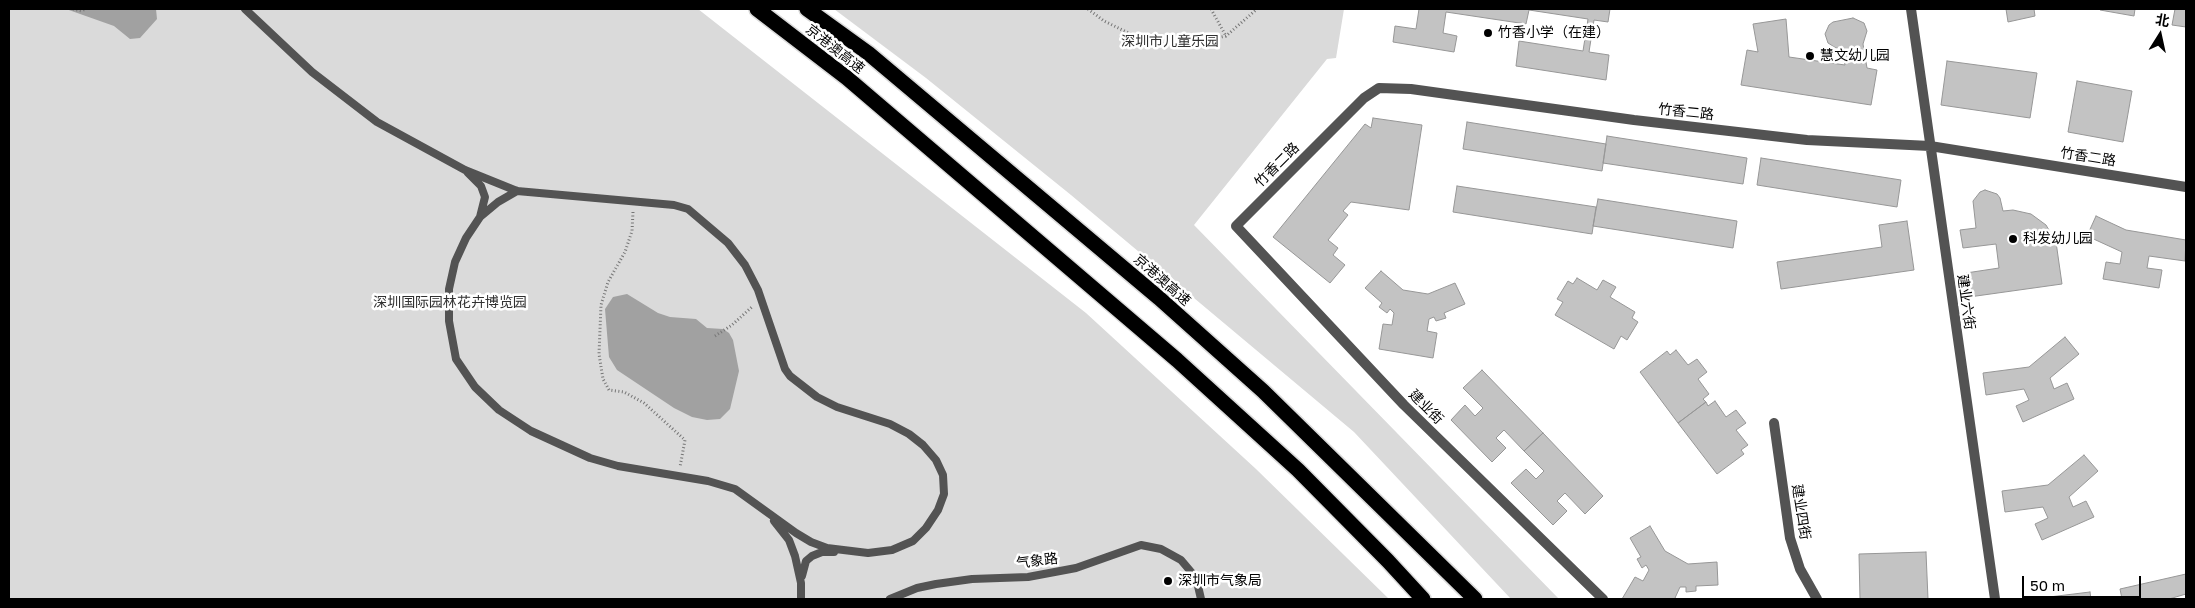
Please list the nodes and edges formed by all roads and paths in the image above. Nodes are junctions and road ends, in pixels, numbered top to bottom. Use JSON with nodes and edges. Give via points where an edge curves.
{"nodes":[{"id":1,"x":74,"y":9,"type":"edge"},
{"id":2,"x":85,"y":9,"type":"edge"},
{"id":3,"x":245,"y":9,"type":"edge"},
{"id":4,"x":758,"y":9,"type":"edge"},
{"id":5,"x":807,"y":9,"type":"edge"},
{"id":6,"x":1088,"y":9,"type":"edge"},
{"id":7,"x":1211,"y":9,"type":"edge"},
{"id":8,"x":1258,"y":9,"type":"edge"},
{"id":9,"x":1911,"y":9,"type":"edge"},
{"id":10,"x":1226,"y":36,"type":"junction"},
{"id":11,"x":1930,"y":146,"type":"junction"},
{"id":12,"x":464,"y":170,"type":"junction"},
{"id":13,"x":2186,"y":187,"type":"edge"},
{"id":14,"x":517,"y":191,"type":"junction"},
{"id":15,"x":633,"y":202,"type":"junction"},
{"id":16,"x":480,"y":217,"type":"junction"},
{"id":17,"x":1236,"y":226,"type":"joint"},
{"id":18,"x":761,"y":299,"type":"junction"},
{"id":19,"x":715,"y":336,"type":"dead end"},
{"id":20,"x":1774,"y":423,"type":"dead end"},
{"id":21,"x":678,"y":476,"type":"junction"},
{"id":22,"x":762,"y":508,"type":"junction"},
{"id":23,"x":848,"y":551,"type":"junction"},
{"id":24,"x":801,"y":583,"type":"junction"},
{"id":25,"x":801,"y":599,"type":"edge"},
{"id":26,"x":890,"y":599,"type":"edge"},
{"id":27,"x":1201,"y":599,"type":"edge"},
{"id":28,"x":1423,"y":599,"type":"edge"},
{"id":29,"x":1475,"y":599,"type":"edge"},
{"id":30,"x":1603,"y":599,"type":"edge"},
{"id":31,"x":1817,"y":599,"type":"edge"},
{"id":32,"x":1994,"y":599,"type":"edge"}],
"edges":[{"from":1,"to":2,"type":"path"},
{"from":3,"to":12,"type":"lane","via":[[312,72],[377,122]]},
{"from":4,"to":28,"type":"highway","name":"京港澳高速","via":[[855,85],[1177,360],[1298,470]]},
{"from":5,"to":29,"type":"highway","name":"京港澳高速","via":[[868,53],[1159,298],[1263,391]]},
{"from":6,"to":10,"type":"path","via":[[1142,40],[1178,46]]},
{"from":7,"to":10,"type":"path"},
{"from":8,"to":10,"type":"path"},
{"from":9,"to":11,"type":"street","name":"建业六街"},
{"from":11,"to":13,"type":"street","name":"竹香二路"},
{"from":11,"to":17,"type":"street","name":"竹香二路","via":[[1807,140],[1411,89],[1379,88],[1364,98]]},
{"from":11,"to":32,"type":"street","name":"建业六街"},
{"from":12,"to":14,"type":"lane"},
{"from":12,"to":16,"type":"lane","via":[[481,186],[485,197]]},
{"from":14,"to":15,"type":"lane"},
{"from":14,"to":16,"type":"lane"},
{"from":15,"to":18,"type":"lane","via":[[688,209],[728,243],[745,265]]},
{"from":15,"to":21,"type":"path","via":[[632,231],[601,304],[598,354],[603,379],[609,390],[624,392],[644,403],[685,440]]},
{"from":16,"to":21,"type":"lane","via":[[455,262],[449,289],[449,321],[456,359],[475,387],[499,410],[531,431],[570,449],[618,466]]},
{"from":17,"to":30,"type":"street","name":"建业街","via":[[1404,406]]},
{"from":18,"to":19,"type":"path"},
{"from":18,"to":23,"type":"lane","via":[[790,376],[830,404],[890,424],[909,434],[936,460],[943,475],[944,494],[938,510],[912,541],[892,550]]},
{"from":20,"to":31,"type":"street","name":"建业四街","via":[[1790,538],[1800,569]]},
{"from":21,"to":22,"type":"lane","via":[[708,480],[735,489]]},
{"from":22,"to":23,"type":"lane","via":[[811,542]]},
{"from":22,"to":24,"type":"lane","via":[[789,540]]},
{"from":23,"to":24,"type":"lane","via":[[822,552],[812,556],[806,561]]},
{"from":24,"to":25,"type":"lane"},
{"from":26,"to":27,"type":"lane","name":"气象路","via":[[936,584],[1028,577],[1067,570],[1141,545],[1161,549],[1181,560],[1192,573]]}]}
